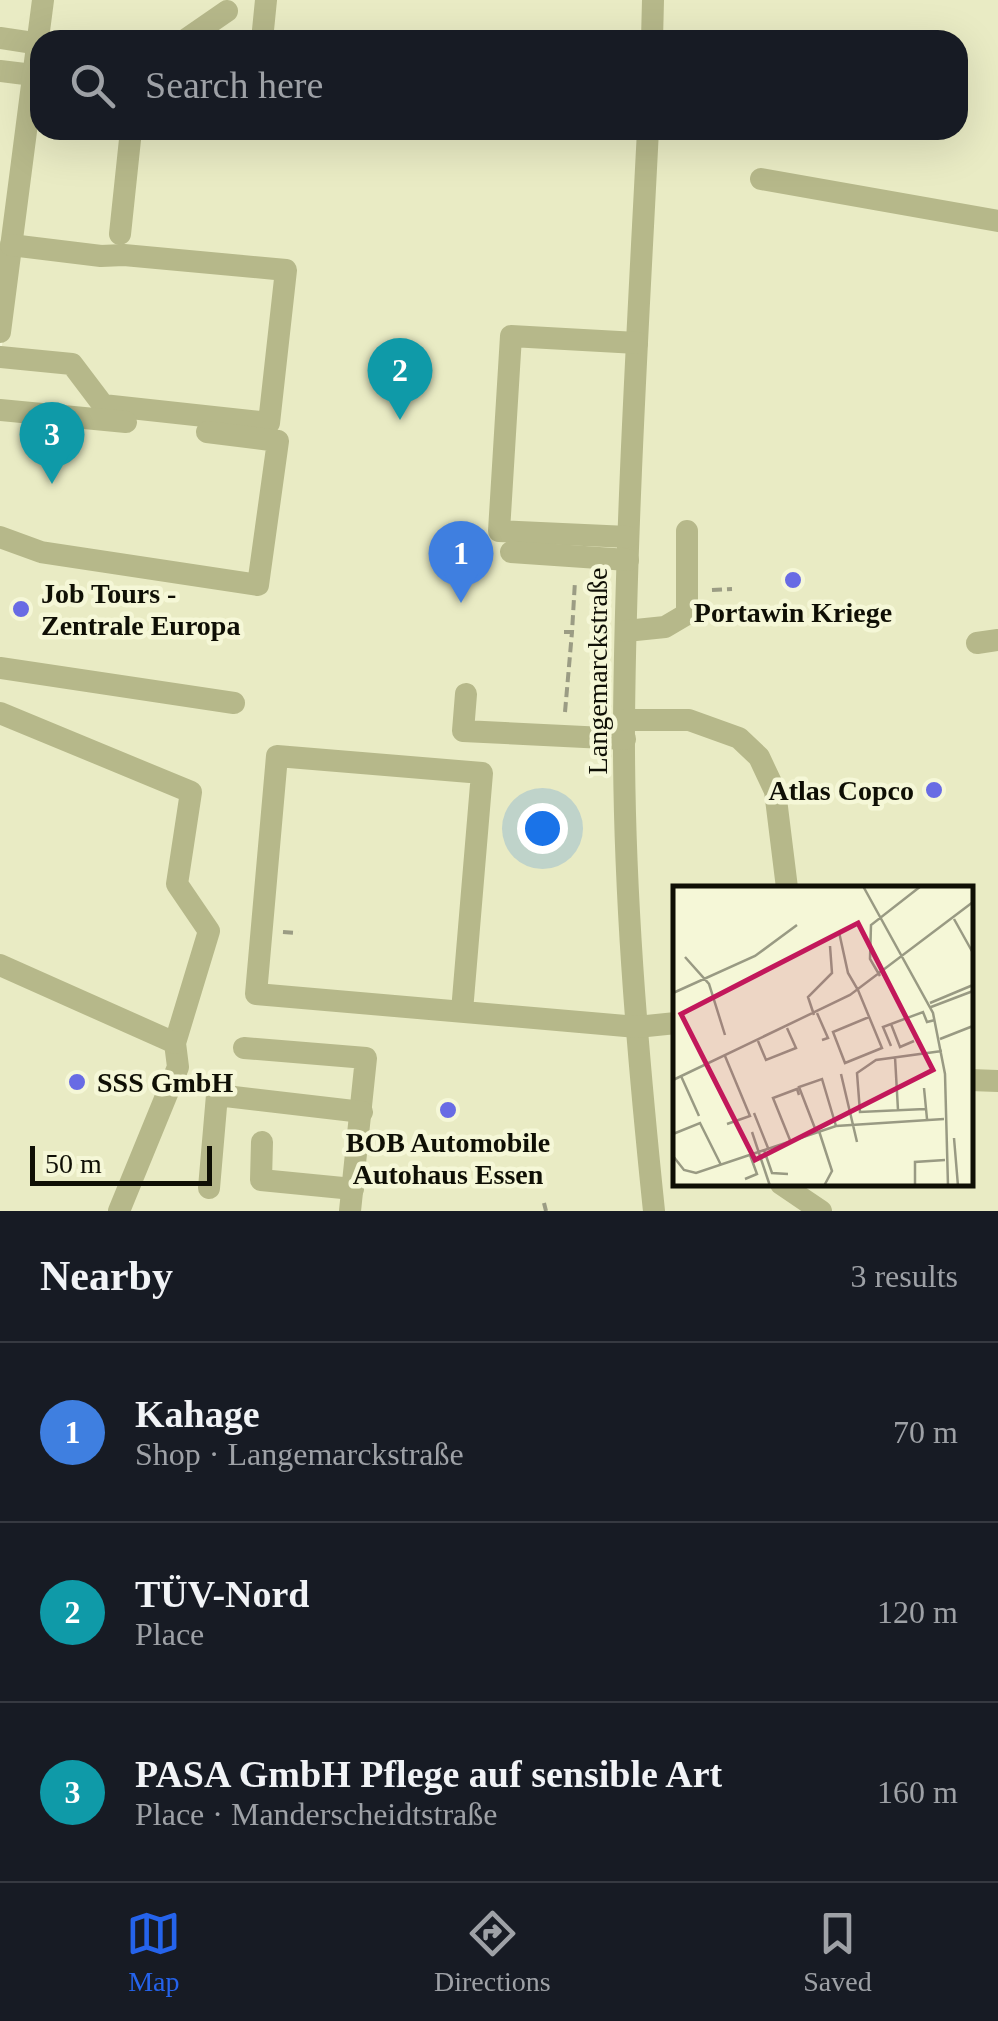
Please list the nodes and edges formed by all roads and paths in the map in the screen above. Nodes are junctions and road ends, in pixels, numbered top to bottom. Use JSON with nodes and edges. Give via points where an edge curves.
{"nodes":[{"id":1,"x":43,"y":0,"type":"edge"},
{"id":2,"x":266,"y":0,"type":"edge"},
{"id":3,"x":653,"y":0,"type":"edge"},
{"id":4,"x":227,"y":12,"type":"dead end"},
{"id":5,"x":40,"y":30,"type":"edge"},
{"id":6,"x":198,"y":30,"type":"edge"},
{"id":7,"x":263,"y":30,"type":"edge"},
{"id":8,"x":652,"y":30,"type":"edge"},
{"id":9,"x":0,"y":38,"type":"edge"},
{"id":10,"x":30,"y":43,"type":"edge"},
{"id":11,"x":0,"y":71,"type":"edge"},
{"id":12,"x":30,"y":75,"type":"edge"},
{"id":13,"x":30,"y":129,"type":"edge"},
{"id":14,"x":130,"y":140,"type":"edge"},
{"id":15,"x":647,"y":140,"type":"edge"},
{"id":16,"x":760,"y":179,"type":"dead end"},
{"id":17,"x":998,"y":221,"type":"edge"},
{"id":18,"x":120,"y":234,"type":"dead end"},
{"id":19,"x":11,"y":245,"type":"junction"},
{"id":20,"x":0,"y":332,"type":"edge"},
{"id":21,"x":636,"y":343,"type":"junction"},
{"id":22,"x":0,"y":357,"type":"edge"},
{"id":23,"x":0,"y":410,"type":"edge"},
{"id":24,"x":687,"y":530,"type":"dead end"},
{"id":25,"x":0,"y":537,"type":"edge"},
{"id":26,"x":628,"y":548,"type":"junction"},
{"id":27,"x":510,"y":552,"type":"dead end"},
{"id":28,"x":574,"y":592,"type":"dead end"},
{"id":29,"x":626,"y":631,"type":"junction"},
{"id":30,"x":564,"y":632,"type":"dead end"},
{"id":31,"x":572,"y":632,"type":"junction"},
{"id":32,"x":0,"y":668,"type":"edge"},
{"id":33,"x":466,"y":694,"type":"dead end"},
{"id":34,"x":234,"y":703,"type":"dead end"},
{"id":35,"x":0,"y":713,"type":"edge"},
{"id":36,"x":624,"y":730,"type":"junction"},
{"id":37,"x":562,"y":736,"type":"junction"},
{"id":38,"x":787,"y":886,"type":"edge"},
{"id":39,"x":0,"y":965,"type":"edge"},
{"id":40,"x":462,"y":1011,"type":"junction"},
{"id":41,"x":673,"y":1023,"type":"edge"},
{"id":42,"x":638,"y":1027,"type":"junction"},
{"id":43,"x":175,"y":1043,"type":"junction"},
{"id":44,"x":244,"y":1048,"type":"dead end"},
{"id":45,"x":973,"y":1080,"type":"edge"},
{"id":46,"x":998,"y":1082,"type":"edge"},
{"id":47,"x":362,"y":1112,"type":"junction"},
{"id":48,"x":262,"y":1142,"type":"dead end"},
{"id":49,"x":673,"y":1182,"type":"edge"},
{"id":50,"x":651,"y":1184,"type":"junction"},
{"id":51,"x":784,"y":1186,"type":"edge"},
{"id":52,"x":209,"y":1188,"type":"dead end"},
{"id":53,"x":352,"y":1200,"type":"edge"},
{"id":54,"x":544,"y":1203,"type":"dead end"},
{"id":55,"x":119,"y":1211,"type":"edge"},
{"id":56,"x":546,"y":1211,"type":"edge"},
{"id":57,"x":654,"y":1211,"type":"edge"},
{"id":58,"x":821,"y":1211,"type":"edge"}],
"edges":[{"from":1,"to":5,"type":"street"},
{"from":2,"to":7,"type":"street"},
{"from":3,"to":8,"type":"street"},
{"from":4,"to":6,"type":"street"},
{"from":9,"to":10,"type":"street"},
{"from":11,"to":12,"type":"street"},
{"from":13,"to":19,"type":"street"},
{"from":14,"to":18,"type":"street"},
{"from":15,"to":21,"type":"street","name":"Langemarckstraße"},
{"from":16,"to":17,"type":"street"},
{"from":19,"to":20,"type":"street"},
{"from":19,"to":22,"type":"street","via":[[286,270],[270,424],[103,405],[72,364]]},
{"from":21,"to":26,"type":"street","name":"Langemarckstraße"},
{"from":21,"to":26,"type":"street","via":[[511,336],[499,531]]},
{"from":23,"to":25,"type":"street","via":[[278,441],[258,585],[42,552]]},
{"from":24,"to":29,"type":"street","via":[[687,614],[665,627]]},
{"from":26,"to":27,"type":"street"},
{"from":26,"to":29,"type":"street","name":"Langemarckstraße"},
{"from":28,"to":31,"type":"path"},
{"from":29,"to":36,"type":"street","name":"Langemarckstraße"},
{"from":30,"to":31,"type":"path"},
{"from":31,"to":37,"type":"path"},
{"from":32,"to":34,"type":"street"},
{"from":33,"to":37,"type":"street","via":[[464,730]]},
{"from":35,"to":43,"type":"street","via":[[191,792],[177,884],[210,930]]},
{"from":36,"to":37,"type":"street"},
{"from":36,"to":38,"type":"street","via":[[689,720],[739,738],[759,757],[775,791]]},
{"from":36,"to":42,"type":"street","name":"Langemarckstraße"},
{"from":39,"to":43,"type":"street"},
{"from":40,"to":40,"type":"street","via":[[256,994],[278,756],[482,773]]},
{"from":40,"to":42,"type":"street"},
{"from":41,"to":42,"type":"street"},
{"from":42,"to":50,"type":"street","name":"Langemarckstraße"},
{"from":43,"to":55,"type":"street","via":[[178,1068]]},
{"from":44,"to":47,"type":"street","via":[[366,1058]]},
{"from":45,"to":46,"type":"street"},
{"from":47,"to":52,"type":"street","via":[[217,1095]]},
{"from":47,"to":53,"type":"street"},
{"from":48,"to":53,"type":"street","via":[[261,1180]]},
{"from":49,"to":50,"type":"street"},
{"from":50,"to":57,"type":"street","name":"Langemarckstraße"},
{"from":51,"to":58,"type":"street"},
{"from":54,"to":56,"type":"path"}]}
